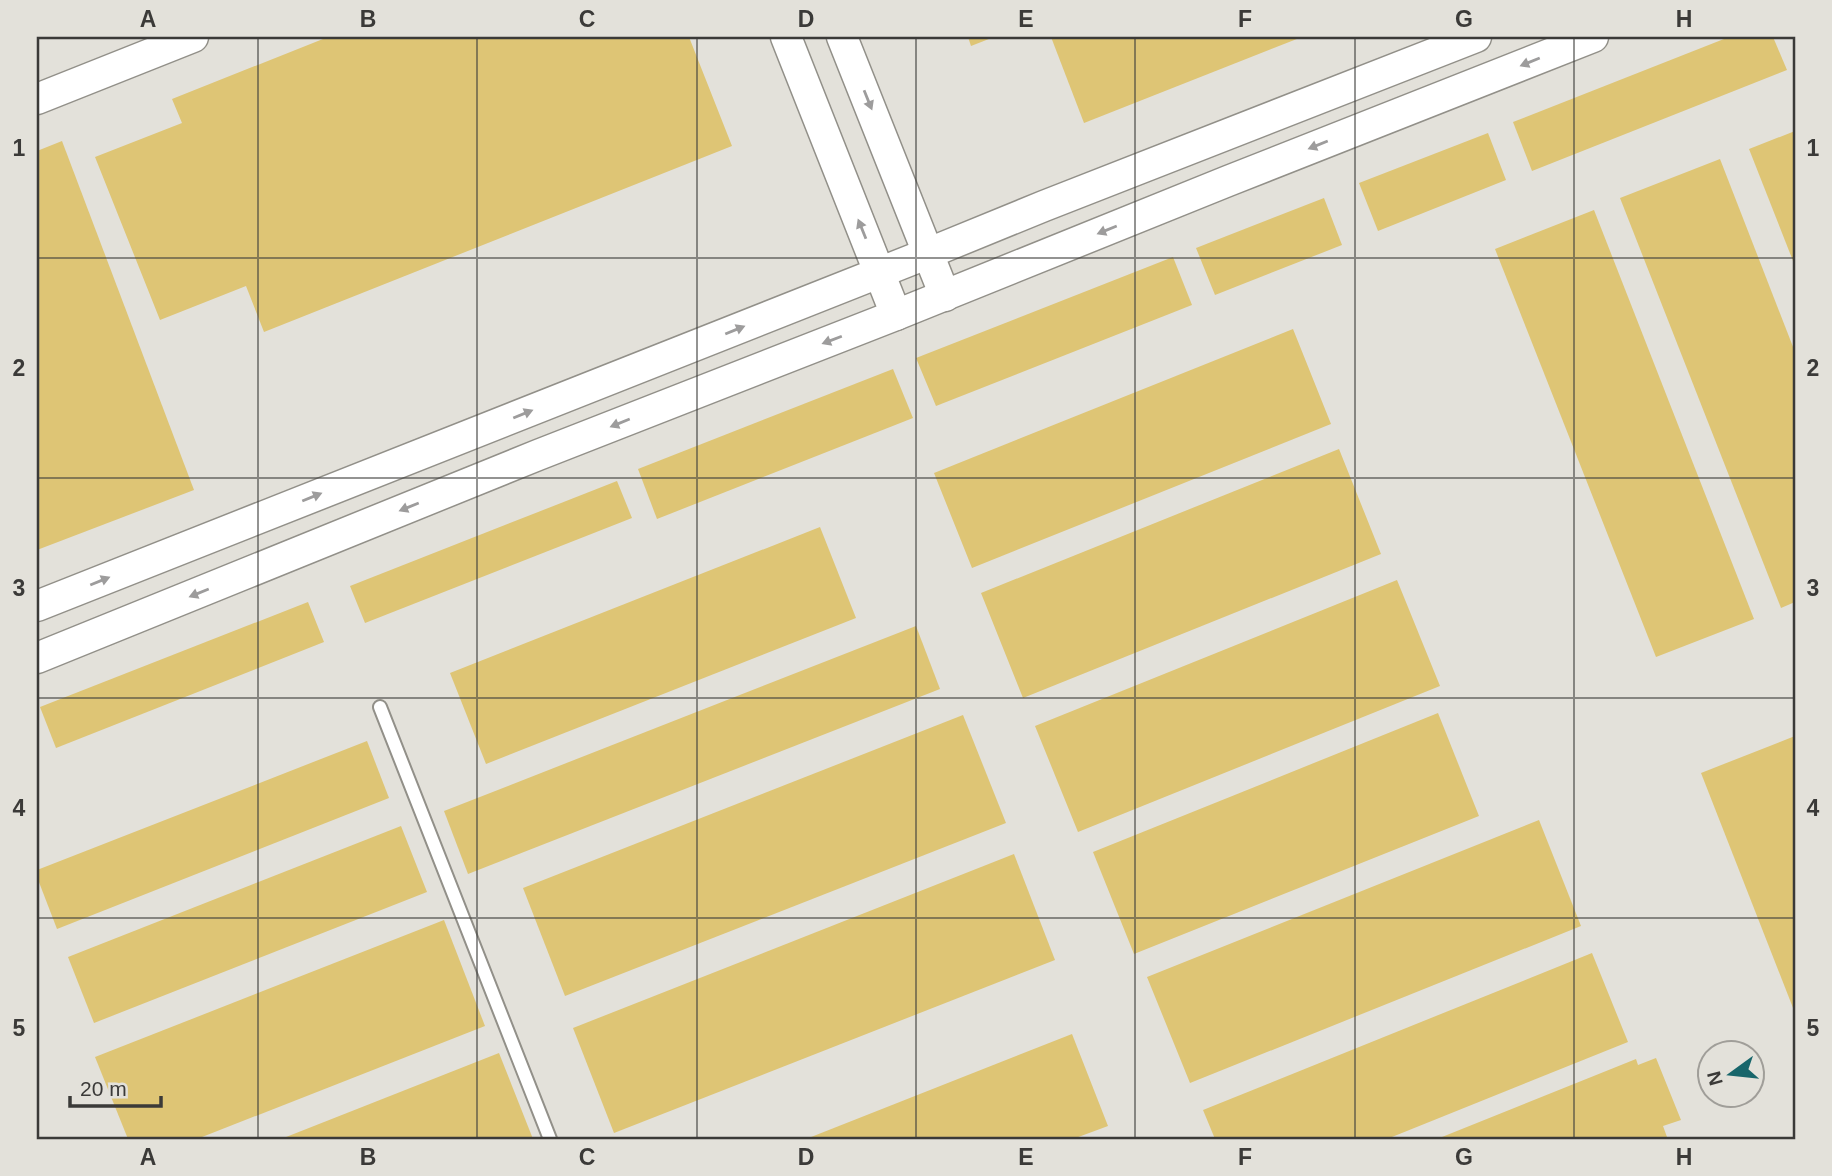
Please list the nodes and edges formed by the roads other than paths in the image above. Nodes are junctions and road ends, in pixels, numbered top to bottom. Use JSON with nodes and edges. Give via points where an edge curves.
{"nodes":[{"id":1,"x":193,"y":37,"type":"edge"},
{"id":2,"x":786,"y":37,"type":"edge"},
{"id":3,"x":842,"y":37,"type":"edge"},
{"id":4,"x":1476,"y":37,"type":"edge"},
{"id":5,"x":1594,"y":37,"type":"edge"},
{"id":6,"x":37,"y":99,"type":"edge"},
{"id":7,"x":929,"y":253,"type":"junction"},
{"id":8,"x":879,"y":272,"type":"junction"},
{"id":9,"x":945,"y":296,"type":"junction"},
{"id":10,"x":896,"y":316,"type":"junction"},
{"id":11,"x":37,"y":606,"type":"edge"},
{"id":12,"x":37,"y":658,"type":"edge"},
{"id":13,"x":380,"y":707,"type":"dead end"},
{"id":14,"x":550,"y":1139,"type":"edge"}],
"edges":[{"from":1,"to":6,"type":"street"},
{"from":8,"to":2,"type":"street","one_way":true},
{"from":3,"to":7,"type":"street","one_way":true},
{"from":4,"to":7,"type":"street"},
{"from":5,"to":9,"type":"street","one_way":true},
{"from":7,"to":8,"type":"street"},
{"from":7,"to":9,"type":"street"},
{"from":8,"to":10,"type":"street"},
{"from":11,"to":8,"type":"street","one_way":true},
{"from":9,"to":10,"type":"street"},
{"from":10,"to":12,"type":"street","one_way":true},
{"from":13,"to":14,"type":"lane"}]}
